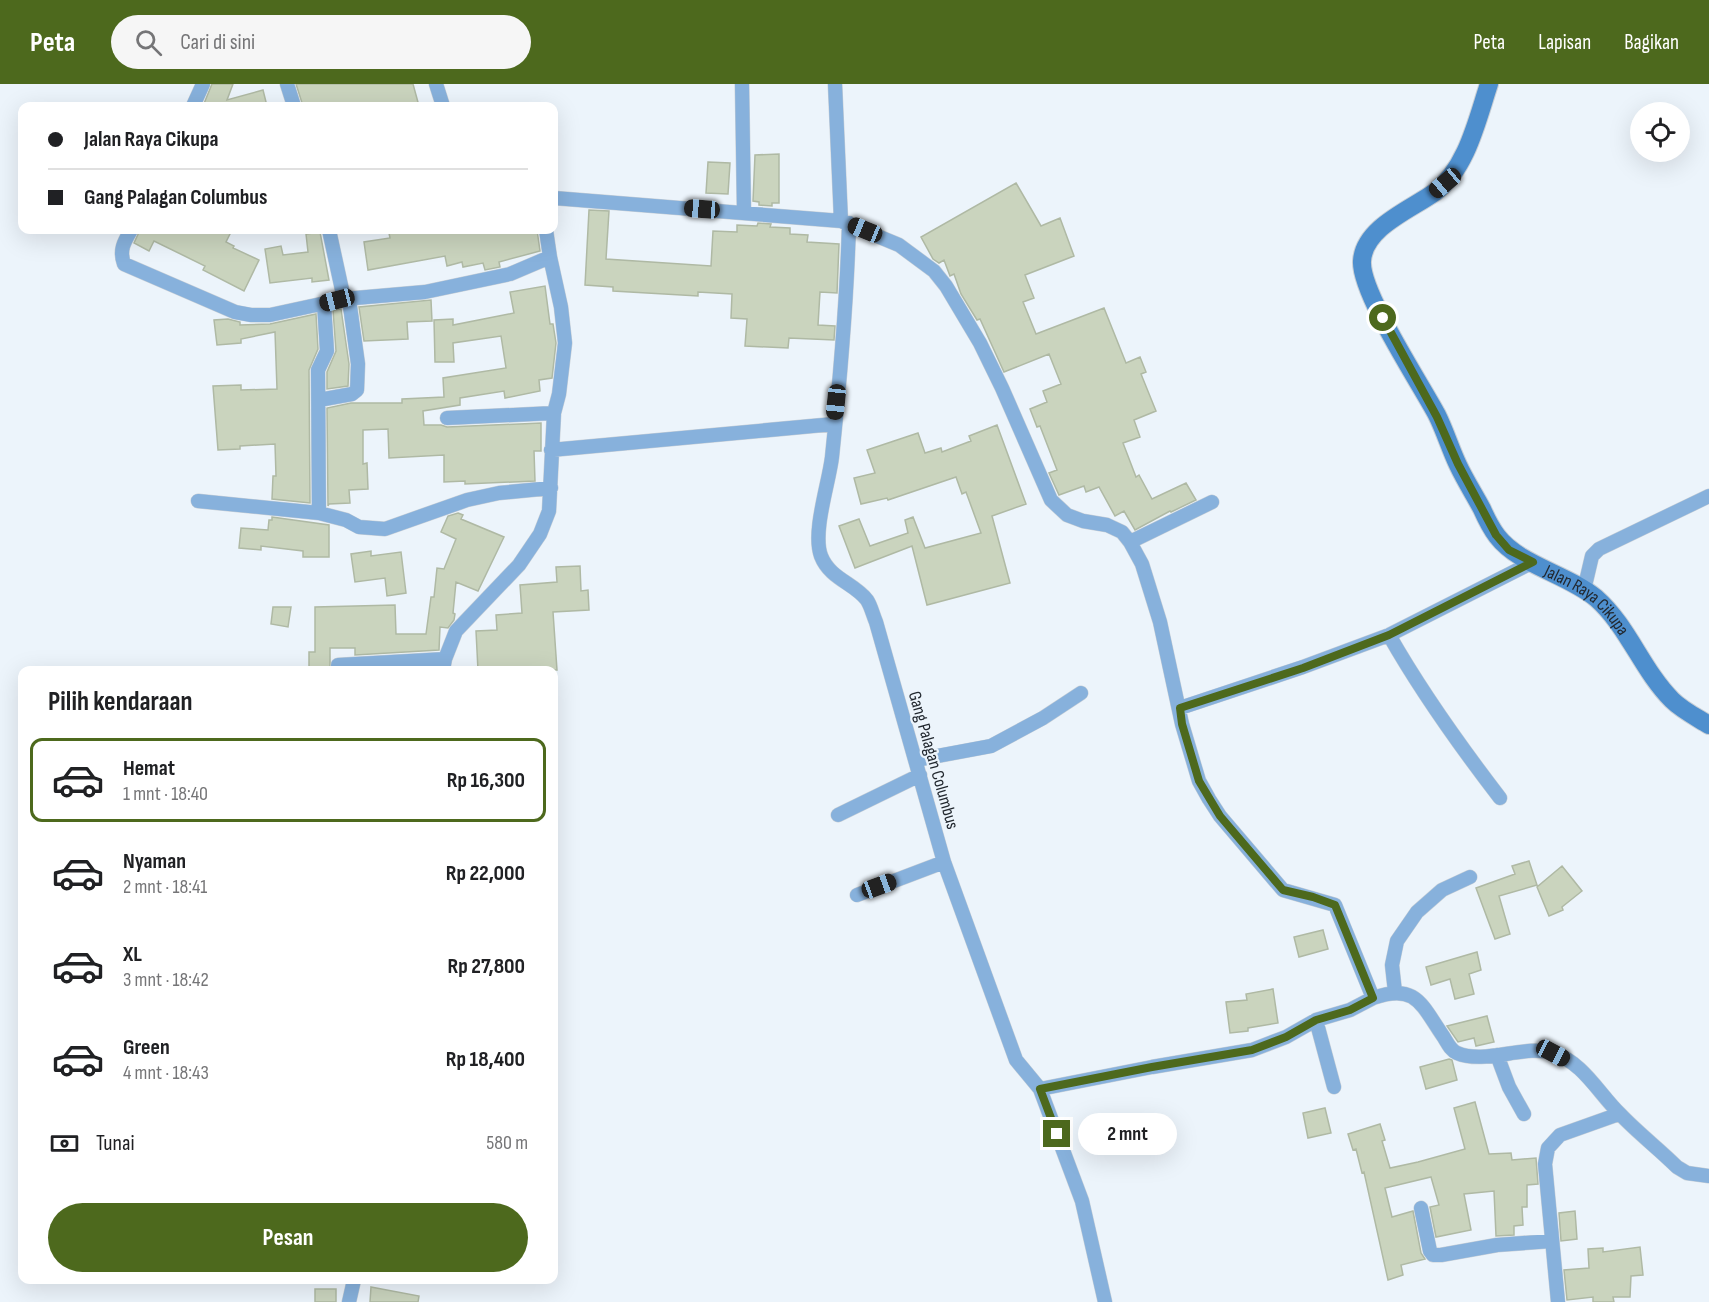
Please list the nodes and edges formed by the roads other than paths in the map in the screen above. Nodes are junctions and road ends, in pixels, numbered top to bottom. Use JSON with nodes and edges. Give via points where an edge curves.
{"nodes":[{"id":1,"x":203,"y":84,"type":"edge"},
{"id":2,"x":287,"y":84,"type":"edge"},
{"id":3,"x":436,"y":84,"type":"edge"},
{"id":4,"x":741,"y":84,"type":"edge"},
{"id":5,"x":835,"y":84,"type":"edge"},
{"id":6,"x":1489,"y":84,"type":"edge"},
{"id":7,"x":195,"y":102,"type":"edge"},
{"id":8,"x":293,"y":102,"type":"edge"},
{"id":9,"x":442,"y":102,"type":"edge"},
{"id":10,"x":558,"y":198,"type":"edge"},
{"id":11,"x":744,"y":212,"type":"junction"},
{"id":12,"x":845,"y":222,"type":"junction"},
{"id":13,"x":129,"y":234,"type":"edge"},
{"id":14,"x":330,"y":234,"type":"edge"},
{"id":15,"x":547,"y":234,"type":"edge"},
{"id":16,"x":550,"y":257,"type":"junction"},
{"id":17,"x":346,"y":299,"type":"junction"},
{"id":18,"x":324,"y":304,"type":"junction"},
{"id":19,"x":319,"y":399,"type":"junction"},
{"id":20,"x":554,"y":413,"type":"junction"},
{"id":21,"x":447,"y":418,"type":"dead end"},
{"id":22,"x":834,"y":424,"type":"junction"},
{"id":23,"x":551,"y":450,"type":"junction"},
{"id":24,"x":551,"y":488,"type":"junction"},
{"id":25,"x":1709,"y":496,"type":"edge"},
{"id":26,"x":198,"y":501,"type":"dead end"},
{"id":27,"x":1212,"y":502,"type":"dead end"},
{"id":28,"x":319,"y":513,"type":"junction"},
{"id":29,"x":1130,"y":542,"type":"junction"},
{"id":30,"x":1533,"y":562,"type":"junction"},
{"id":31,"x":1584,"y":590,"type":"junction"},
{"id":32,"x":1389,"y":635,"type":"junction"},
{"id":33,"x":338,"y":665,"type":"dead end"},
{"id":34,"x":444,"y":665,"type":"edge"},
{"id":35,"x":1081,"y":693,"type":"dead end"},
{"id":36,"x":1180,"y":708,"type":"junction"},
{"id":37,"x":1709,"y":725,"type":"edge"},
{"id":38,"x":916,"y":760,"type":"junction"},
{"id":39,"x":920,"y":775,"type":"junction"},
{"id":40,"x":1500,"y":798,"type":"dead end"},
{"id":41,"x":838,"y":814,"type":"dead end"},
{"id":42,"x":944,"y":862,"type":"junction"},
{"id":43,"x":1470,"y":877,"type":"dead end"},
{"id":44,"x":856,"y":894,"type":"dead end"},
{"id":45,"x":1395,"y":992,"type":"junction"},
{"id":46,"x":1373,"y":998,"type":"junction"},
{"id":47,"x":1316,"y":1020,"type":"junction"},
{"id":48,"x":1497,"y":1055,"type":"junction"},
{"id":49,"x":1334,"y":1087,"type":"dead end"},
{"id":50,"x":1040,"y":1089,"type":"junction"},
{"id":51,"x":1524,"y":1114,"type":"dead end"},
{"id":52,"x":1619,"y":1114,"type":"junction"},
{"id":53,"x":1709,"y":1176,"type":"edge"},
{"id":54,"x":1421,"y":1208,"type":"dead end"},
{"id":55,"x":1552,"y":1241,"type":"junction"},
{"id":56,"x":353,"y":1284,"type":"edge"},
{"id":57,"x":349,"y":1302,"type":"edge"},
{"id":58,"x":1105,"y":1302,"type":"edge"},
{"id":59,"x":1558,"y":1302,"type":"edge"}],
"edges":[{"from":1,"to":7,"type":"street"},
{"from":2,"to":8,"type":"street"},
{"from":3,"to":9,"type":"street"},
{"from":4,"to":11,"type":"street"},
{"from":5,"to":12,"type":"street","name":"Gang Palagan Columbus"},
{"from":6,"to":30,"type":"main road","name":"Jalan Raya Cikupa","via":[[1456,169],[1434,193],[1380,228],[1364,250],[1362,261],[1372,296],[1496,535],[1509,550]]},
{"from":10,"to":11,"type":"street"},
{"from":11,"to":12,"type":"street"},
{"from":12,"to":22,"type":"street","name":"Gang Palagan Columbus","via":[[848,271]]},
{"from":12,"to":29,"type":"street","via":[[899,245],[934,271],[980,343],[1051,500],[1067,515],[1107,525],[1122,532]]},
{"from":13,"to":18,"type":"street","via":[[121,255],[124,264],[235,312],[270,315]]},
{"from":14,"to":17,"type":"street"},
{"from":15,"to":16,"type":"street"},
{"from":16,"to":17,"type":"street","via":[[510,274],[424,292]]},
{"from":16,"to":20,"type":"street","via":[[565,343]]},
{"from":17,"to":18,"type":"street"},
{"from":17,"to":19,"type":"street","via":[[358,364],[357,390]]},
{"from":18,"to":19,"type":"street","via":[[327,351],[318,370]]},
{"from":19,"to":28,"type":"street"},
{"from":20,"to":21,"type":"street"},
{"from":20,"to":23,"type":"street"},
{"from":22,"to":23,"type":"street"},
{"from":22,"to":38,"type":"street","name":"Gang Palagan Columbus","via":[[830,478],[820,525],[821,556],[838,579],[867,600]]},
{"from":23,"to":24,"type":"street"},
{"from":24,"to":28,"type":"street","via":[[498,493],[385,529],[359,527]]},
{"from":24,"to":34,"type":"street","via":[[549,511],[540,534],[519,565],[456,631]]},
{"from":25,"to":31,"type":"street","via":[[1599,549],[1592,556]]},
{"from":26,"to":28,"type":"street"},
{"from":27,"to":29,"type":"street"},
{"from":29,"to":36,"type":"street","via":[[1148,579],[1161,622]]},
{"from":30,"to":31,"type":"main road","name":"Jalan Raya Cikupa"},
{"from":30,"to":32,"type":"street"},
{"from":31,"to":37,"type":"main road","name":"Jalan Raya Cikupa","via":[[1614,618],[1672,700]]},
{"from":32,"to":36,"type":"street"},
{"from":32,"to":40,"type":"street","via":[[1456,741]]},
{"from":33,"to":34,"type":"street"},
{"from":35,"to":38,"type":"street","via":[[990,746]]},
{"from":36,"to":46,"type":"street","via":[[1199,781],[1220,816],[1283,890],[1335,905]]},
{"from":38,"to":39,"type":"street","name":"Gang Palagan Columbus"},
{"from":39,"to":41,"type":"street"},
{"from":39,"to":42,"type":"street","name":"Gang Palagan Columbus"},
{"from":42,"to":44,"type":"street"},
{"from":42,"to":50,"type":"street","name":"Gang Palagan Columbus","via":[[1016,1060]]},
{"from":43,"to":45,"type":"street","via":[[1442,890],[1417,912],[1397,941],[1392,965]]},
{"from":45,"to":46,"type":"street"},
{"from":45,"to":48,"type":"street","via":[[1413,997],[1457,1053]]},
{"from":46,"to":47,"type":"street"},
{"from":47,"to":49,"type":"street"},
{"from":47,"to":50,"type":"street","via":[[1252,1050]]},
{"from":48,"to":51,"type":"street"},
{"from":48,"to":52,"type":"street","via":[[1553,1053],[1574,1064]]},
{"from":50,"to":58,"type":"street","name":"Gang Palagan Columbus","via":[[1082,1201]]},
{"from":52,"to":53,"type":"street","via":[[1677,1167],[1687,1173]]},
{"from":52,"to":55,"type":"street","via":[[1560,1135],[1548,1148],[1545,1164]]},
{"from":54,"to":55,"type":"street","via":[[1433,1255]]},
{"from":55,"to":59,"type":"street"},
{"from":56,"to":57,"type":"street"}]}
